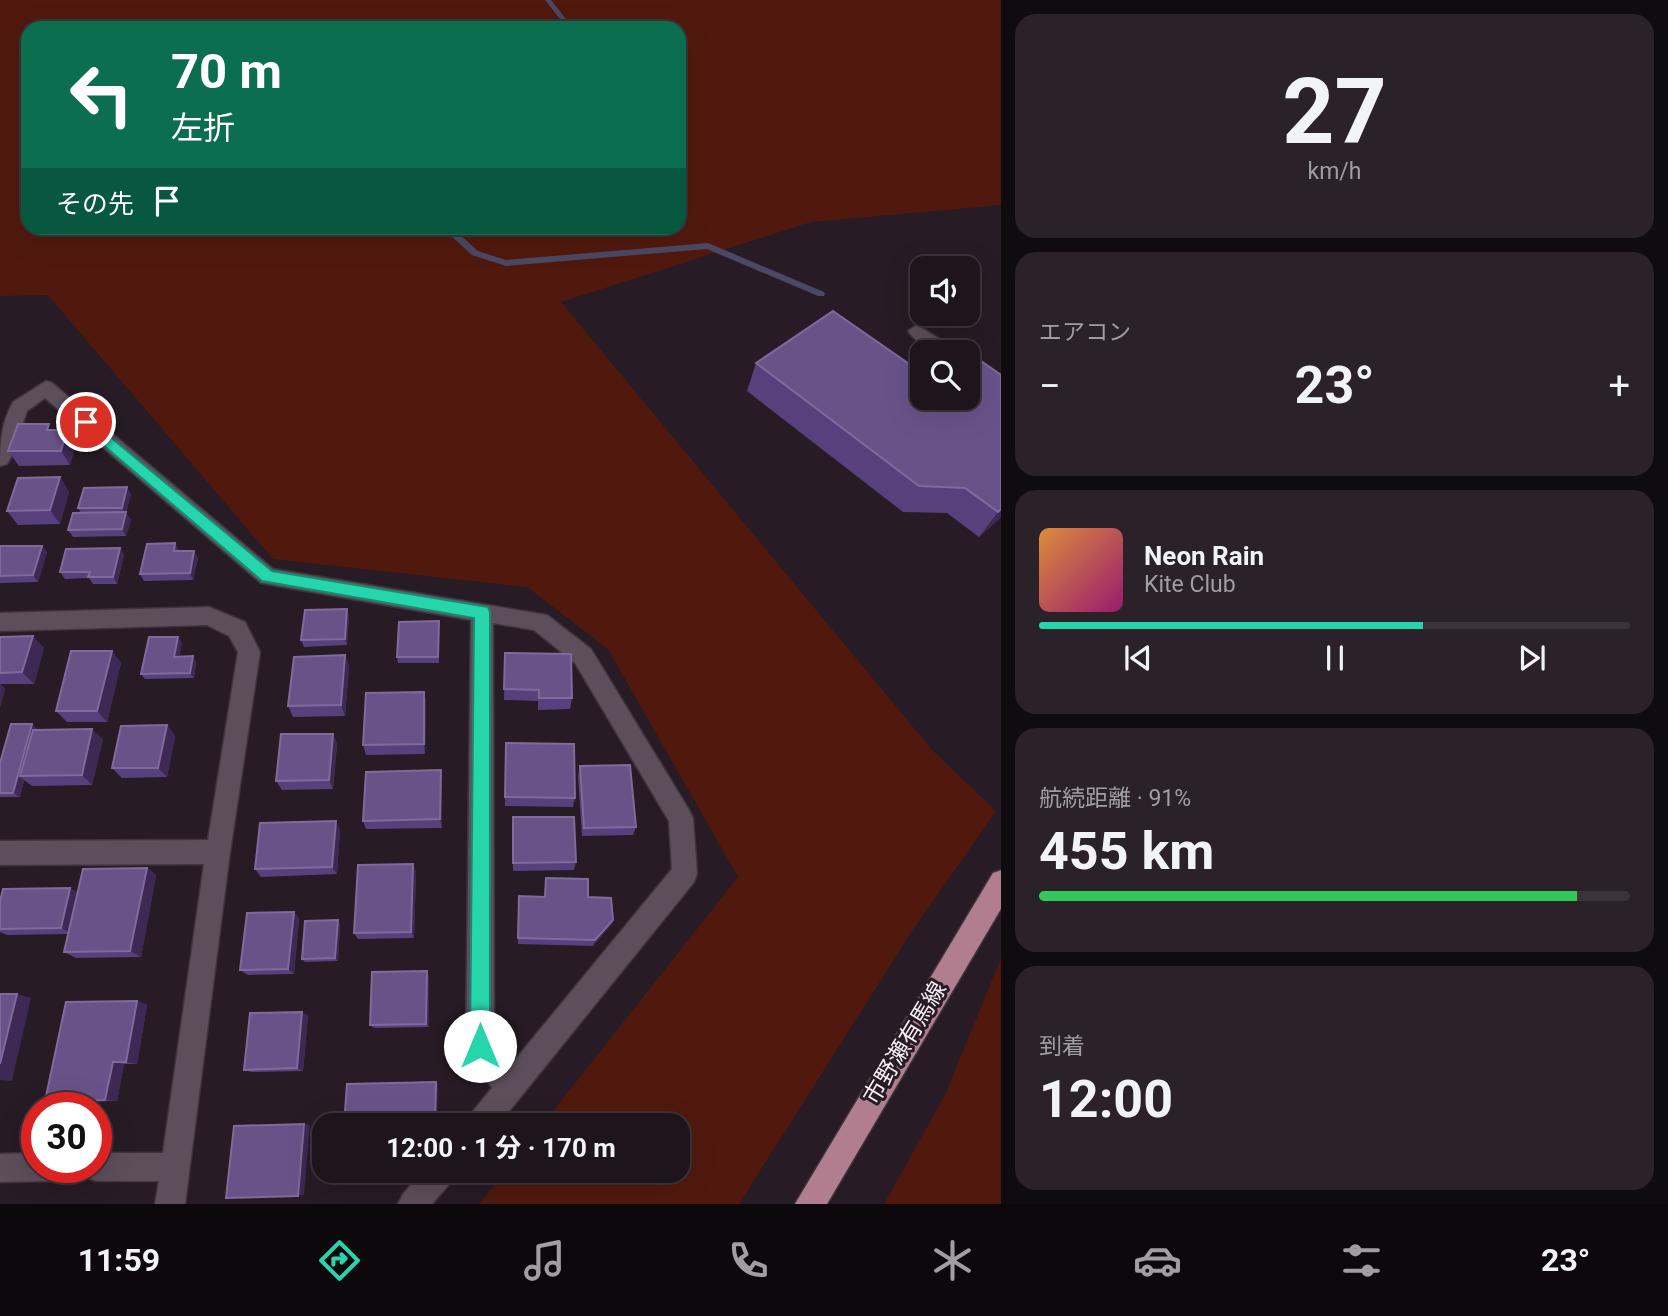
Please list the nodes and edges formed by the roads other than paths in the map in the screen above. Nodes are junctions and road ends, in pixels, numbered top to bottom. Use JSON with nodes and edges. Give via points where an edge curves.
{"nodes":[{"id":1,"x":917,"y":331,"type":"dead end"},
{"id":2,"x":930,"y":340,"type":"edge"},
{"id":3,"x":0,"y":459,"type":"edge"},
{"id":4,"x":482,"y":612,"type":"junction"},
{"id":5,"x":0,"y":622,"type":"edge"},
{"id":6,"x":218,"y":852,"type":"junction"},
{"id":7,"x":0,"y":853,"type":"edge"},
{"id":8,"x":1001,"y":882,"type":"edge"},
{"id":9,"x":510,"y":1090,"type":"junction"},
{"id":10,"x":490,"y":1113,"type":"edge"},
{"id":11,"x":112,"y":1167,"type":"edge"},
{"id":12,"x":176,"y":1167,"type":"junction"},
{"id":13,"x":0,"y":1168,"type":"edge"},
{"id":14,"x":21,"y":1168,"type":"edge"},
{"id":15,"x":432,"y":1183,"type":"edge"},
{"id":16,"x":170,"y":1204,"type":"edge"},
{"id":17,"x":414,"y":1204,"type":"edge"},
{"id":18,"x":810,"y":1204,"type":"edge"}],
"edges":[{"from":1,"to":2,"type":"street"},
{"from":3,"to":4,"type":"street","via":[[19,407],[46,388],[268,577]]},
{"from":4,"to":9,"type":"street","via":[[480,1046]]},
{"from":4,"to":9,"type":"street","via":[[539,622],[583,656],[681,818],[685,873]]},
{"from":5,"to":6,"type":"street","via":[[209,616],[237,629],[249,652]]},
{"from":6,"to":7,"type":"street"},
{"from":6,"to":12,"type":"street"},
{"from":8,"to":18,"type":"main road","name":"市野瀬有馬線"},
{"from":9,"to":10,"type":"street"},
{"from":11,"to":12,"type":"street"},
{"from":12,"to":16,"type":"street"},
{"from":13,"to":14,"type":"street"},
{"from":15,"to":17,"type":"street"}]}
